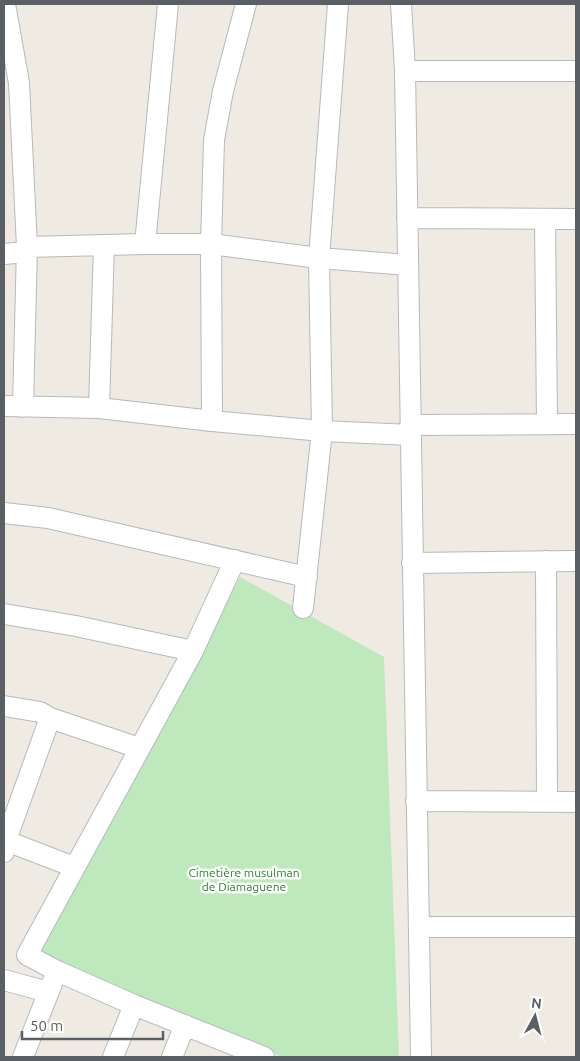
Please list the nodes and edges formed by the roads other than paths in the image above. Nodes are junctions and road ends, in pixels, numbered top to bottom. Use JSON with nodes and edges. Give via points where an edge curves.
{"nodes":[{"id":1,"x":5,"y":4,"type":"edge"},
{"id":2,"x":168,"y":4,"type":"edge"},
{"id":3,"x":246,"y":4,"type":"edge"},
{"id":4,"x":338,"y":4,"type":"edge"},
{"id":5,"x":402,"y":4,"type":"edge"},
{"id":6,"x":405,"y":71,"type":"junction"},
{"id":7,"x":576,"y":71,"type":"edge"},
{"id":8,"x":407,"y":218,"type":"junction"},
{"id":9,"x":545,"y":219,"type":"junction"},
{"id":10,"x":576,"y":219,"type":"edge"},
{"id":11,"x":145,"y":244,"type":"junction"},
{"id":12,"x":211,"y":244,"type":"junction"},
{"id":13,"x":104,"y":245,"type":"junction"},
{"id":14,"x":27,"y":250,"type":"junction"},
{"id":15,"x":4,"y":254,"type":"edge"},
{"id":16,"x":318,"y":258,"type":"junction"},
{"id":17,"x":408,"y":265,"type":"junction"},
{"id":18,"x":13,"y":406,"type":"edge"},
{"id":19,"x":99,"y":408,"type":"junction"},
{"id":20,"x":212,"y":421,"type":"junction"},
{"id":21,"x":547,"y":424,"type":"junction"},
{"id":22,"x":576,"y":424,"type":"edge"},
{"id":23,"x":410,"y":430,"type":"junction"},
{"id":24,"x":322,"y":431,"type":"junction"},
{"id":25,"x":4,"y":513,"type":"edge"},
{"id":26,"x":234,"y":560,"type":"junction"},
{"id":27,"x":546,"y":561,"type":"junction"},
{"id":28,"x":576,"y":561,"type":"edge"},
{"id":29,"x":412,"y":562,"type":"junction"},
{"id":30,"x":307,"y":577,"type":"junction"},
{"id":31,"x":303,"y":608,"type":"dead end"},
{"id":32,"x":4,"y":614,"type":"edge"},
{"id":33,"x":192,"y":651,"type":"junction"},
{"id":34,"x":4,"y":706,"type":"edge"},
{"id":35,"x":50,"y":718,"type":"junction"},
{"id":36,"x":139,"y":748,"type":"junction"},
{"id":37,"x":416,"y":801,"type":"junction"},
{"id":38,"x":548,"y":802,"type":"junction"},
{"id":39,"x":576,"y":802,"type":"edge"},
{"id":40,"x":4,"y":844,"type":"edge"},
{"id":41,"x":74,"y":867,"type":"junction"},
{"id":42,"x":418,"y":927,"type":"junction"},
{"id":43,"x":576,"y":927,"type":"edge"},
{"id":44,"x":57,"y":971,"type":"junction"},
{"id":45,"x":4,"y":980,"type":"edge"},
{"id":46,"x":48,"y":992,"type":"junction"},
{"id":47,"x":134,"y":1005,"type":"junction"},
{"id":48,"x":184,"y":1025,"type":"junction"},
{"id":49,"x":23,"y":1057,"type":"edge"},
{"id":50,"x":113,"y":1057,"type":"edge"},
{"id":51,"x":172,"y":1057,"type":"edge"},
{"id":52,"x":264,"y":1057,"type":"edge"},
{"id":53,"x":420,"y":1057,"type":"edge"}],
"edges":[{"from":1,"to":14,"type":"street","via":[[19,83]]},
{"from":2,"to":11,"type":"street"},
{"from":3,"to":12,"type":"street","via":[[214,140]]},
{"from":4,"to":16,"type":"street"},
{"from":5,"to":6,"type":"street"},
{"from":6,"to":7,"type":"street"},
{"from":6,"to":8,"type":"street"},
{"from":8,"to":9,"type":"street"},
{"from":8,"to":17,"type":"street"},
{"from":9,"to":10,"type":"street"},
{"from":9,"to":21,"type":"street"},
{"from":11,"to":12,"type":"street"},
{"from":11,"to":13,"type":"street"},
{"from":12,"to":16,"type":"street"},
{"from":12,"to":20,"type":"street"},
{"from":13,"to":14,"type":"street"},
{"from":13,"to":19,"type":"street"},
{"from":14,"to":15,"type":"street"},
{"from":14,"to":18,"type":"street"},
{"from":16,"to":17,"type":"street"},
{"from":16,"to":24,"type":"street"},
{"from":17,"to":23,"type":"street"},
{"from":18,"to":19,"type":"street"},
{"from":19,"to":20,"type":"street"},
{"from":20,"to":24,"type":"street"},
{"from":21,"to":22,"type":"street"},
{"from":21,"to":23,"type":"street"},
{"from":23,"to":24,"type":"street"},
{"from":23,"to":29,"type":"street"},
{"from":24,"to":30,"type":"street"},
{"from":25,"to":26,"type":"street","via":[[48,518]]},
{"from":26,"to":30,"type":"street"},
{"from":26,"to":33,"type":"street"},
{"from":27,"to":28,"type":"street"},
{"from":27,"to":29,"type":"street"},
{"from":27,"to":38,"type":"street"},
{"from":29,"to":37,"type":"street"},
{"from":30,"to":31,"type":"street"},
{"from":32,"to":33,"type":"street"},
{"from":33,"to":36,"type":"street"},
{"from":34,"to":35,"type":"street","via":[[40,712]]},
{"from":35,"to":36,"type":"street"},
{"from":35,"to":40,"type":"street"},
{"from":36,"to":41,"type":"street"},
{"from":37,"to":38,"type":"street"},
{"from":37,"to":42,"type":"street"},
{"from":38,"to":39,"type":"street"},
{"from":40,"to":41,"type":"street"},
{"from":41,"to":44,"type":"street","via":[[27,955]]},
{"from":42,"to":43,"type":"street"},
{"from":42,"to":53,"type":"street"},
{"from":44,"to":46,"type":"street"},
{"from":44,"to":47,"type":"street"},
{"from":45,"to":46,"type":"street"},
{"from":46,"to":49,"type":"street"},
{"from":47,"to":48,"type":"street"},
{"from":47,"to":50,"type":"street"},
{"from":48,"to":51,"type":"street"},
{"from":48,"to":52,"type":"street"}]}
